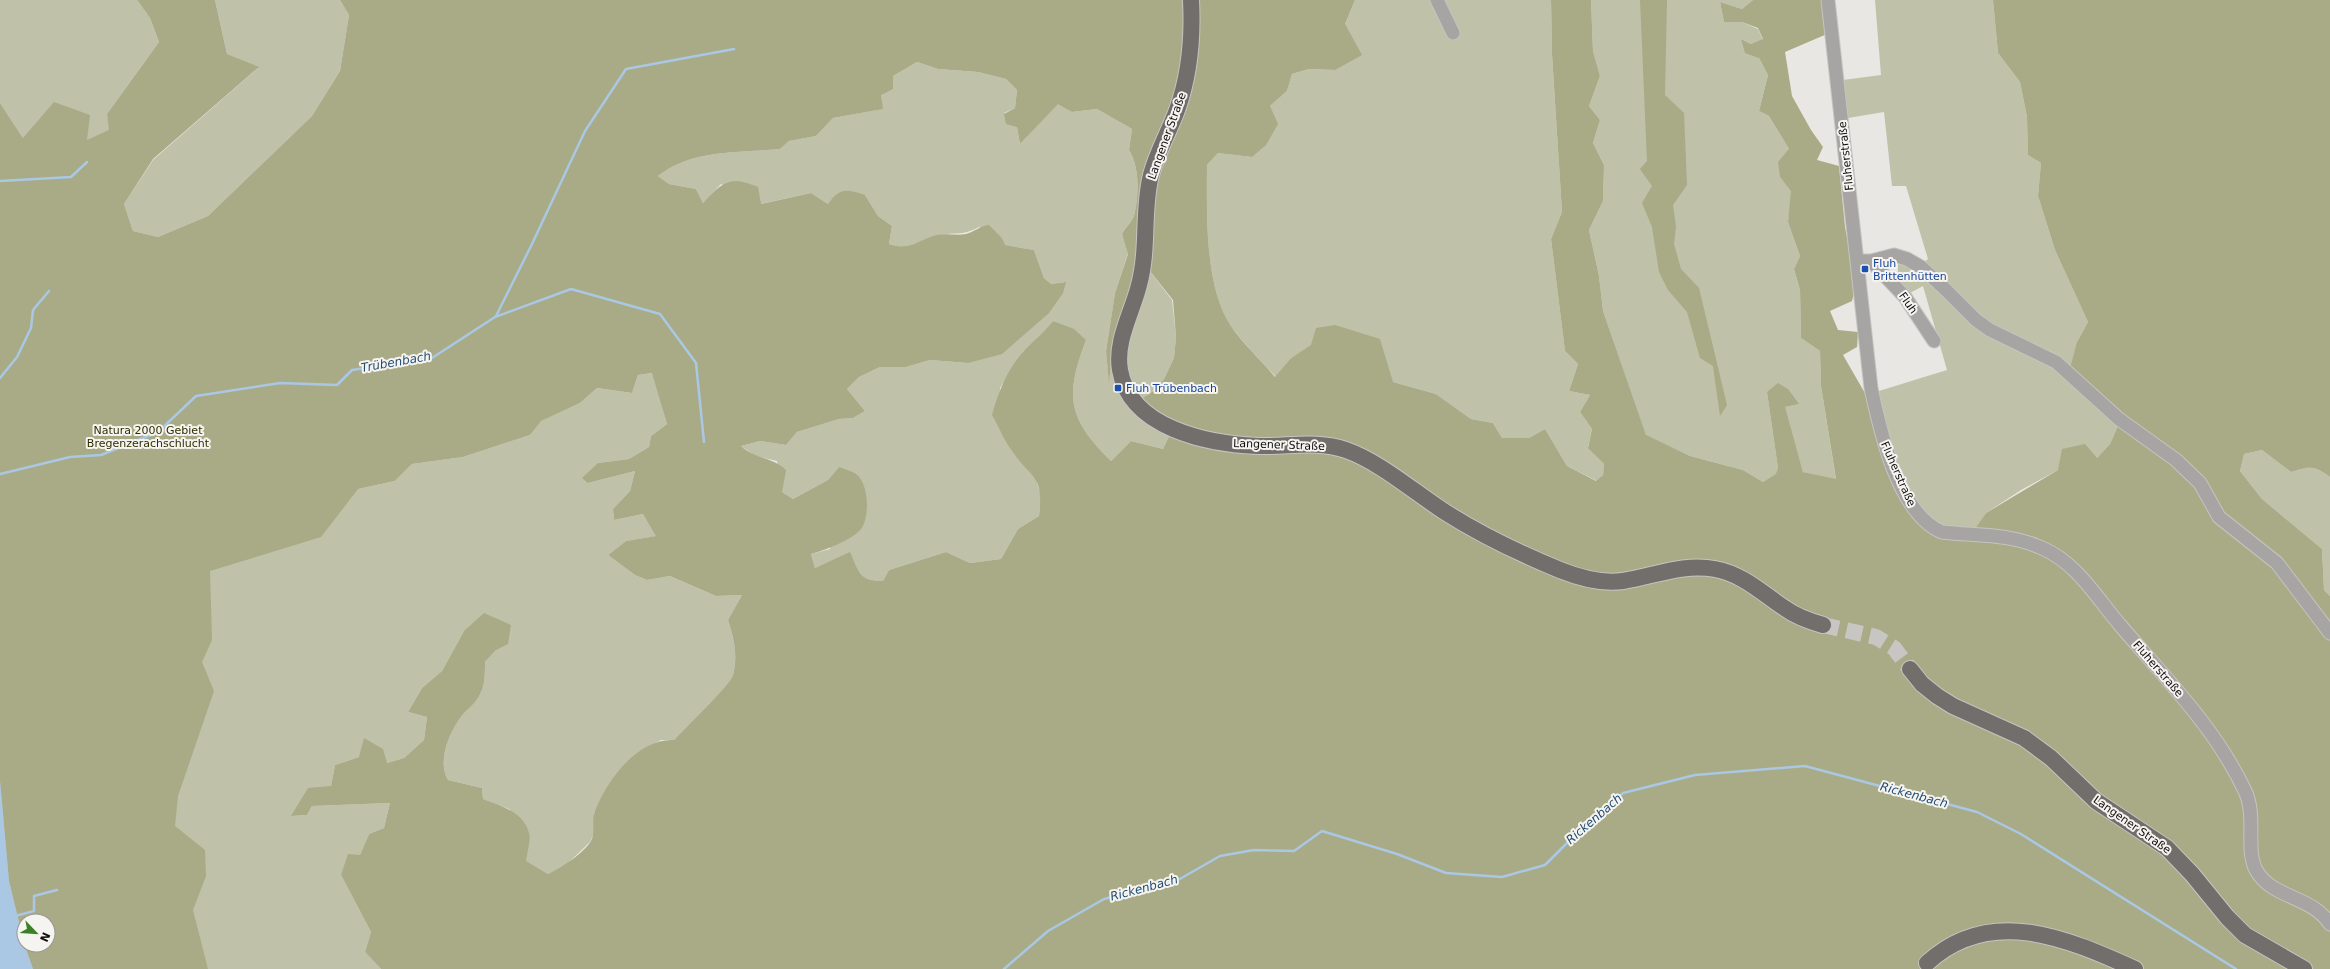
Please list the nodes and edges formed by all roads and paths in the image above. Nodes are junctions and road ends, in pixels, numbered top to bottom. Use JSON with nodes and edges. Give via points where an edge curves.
{"nodes":[{"id":1,"x":1191,"y":0,"type":"edge"},
{"id":2,"x":1437,"y":0,"type":"edge"},
{"id":3,"x":1828,"y":0,"type":"edge"},
{"id":4,"x":1452,"y":32,"type":"dead end"},
{"id":5,"x":1871,"y":261,"type":"junction"},
{"id":6,"x":1857,"y":262,"type":"junction"},
{"id":7,"x":1934,"y":341,"type":"dead end"},
{"id":8,"x":1823,"y":625,"type":"tunnel mouth"},
{"id":9,"x":2330,"y":633,"type":"edge"},
{"id":10,"x":1910,"y":669,"type":"tunnel mouth"},
{"id":11,"x":2330,"y":924,"type":"edge"},
{"id":12,"x":1927,"y":963,"type":"dead end"},
{"id":13,"x":2135,"y":969,"type":"edge"},
{"id":14,"x":2304,"y":969,"type":"edge"}],
"edges":[{"from":1,"to":8,"type":"main road","name":"Langener Straße","via":[[1192,39],[1189,68],[1178,109],[1151,176],[1147,195],[1145,256],[1119,354],[1124,386],[1135,403],[1165,425],[1196,437],[1248,446],[1326,446],[1352,453],[1478,531],[1574,575],[1609,582],[1682,567],[1717,569],[1754,585],[1788,611],[1805,620]]},
{"from":2,"to":4,"type":"street"},
{"from":3,"to":6,"type":"street","name":"Fluherstraße"},
{"from":5,"to":6,"type":"street"},
{"from":5,"to":7,"type":"street","name":"Fluh","via":[[1905,297]]},
{"from":5,"to":9,"type":"street","via":[[1894,256],[1907,259],[1921,267],[1976,320],[1990,330],[2056,362],[2119,420],[2176,460],[2200,483],[2218,517],[2277,563]]},
{"from":6,"to":11,"type":"street","name":"Fluherstraße","via":[[1872,388],[1881,434],[1892,466],[1916,512],[1931,528],[1942,532],[2018,538],[2062,558],[2077,572],[2200,717],[2220,748],[2245,791],[2251,807],[2252,859],[2262,878],[2276,889],[2316,908]]},
{"from":10,"to":14,"type":"main road","name":"Langener Straße","via":[[1922,684],[1937,696],[1953,706],[2018,735],[2051,758],[2096,801],[2167,848],[2245,934]]},
{"from":12,"to":13,"type":"main road","via":[[1940,950],[1956,941],[1974,934],[2008,930],[2055,939]]}]}
